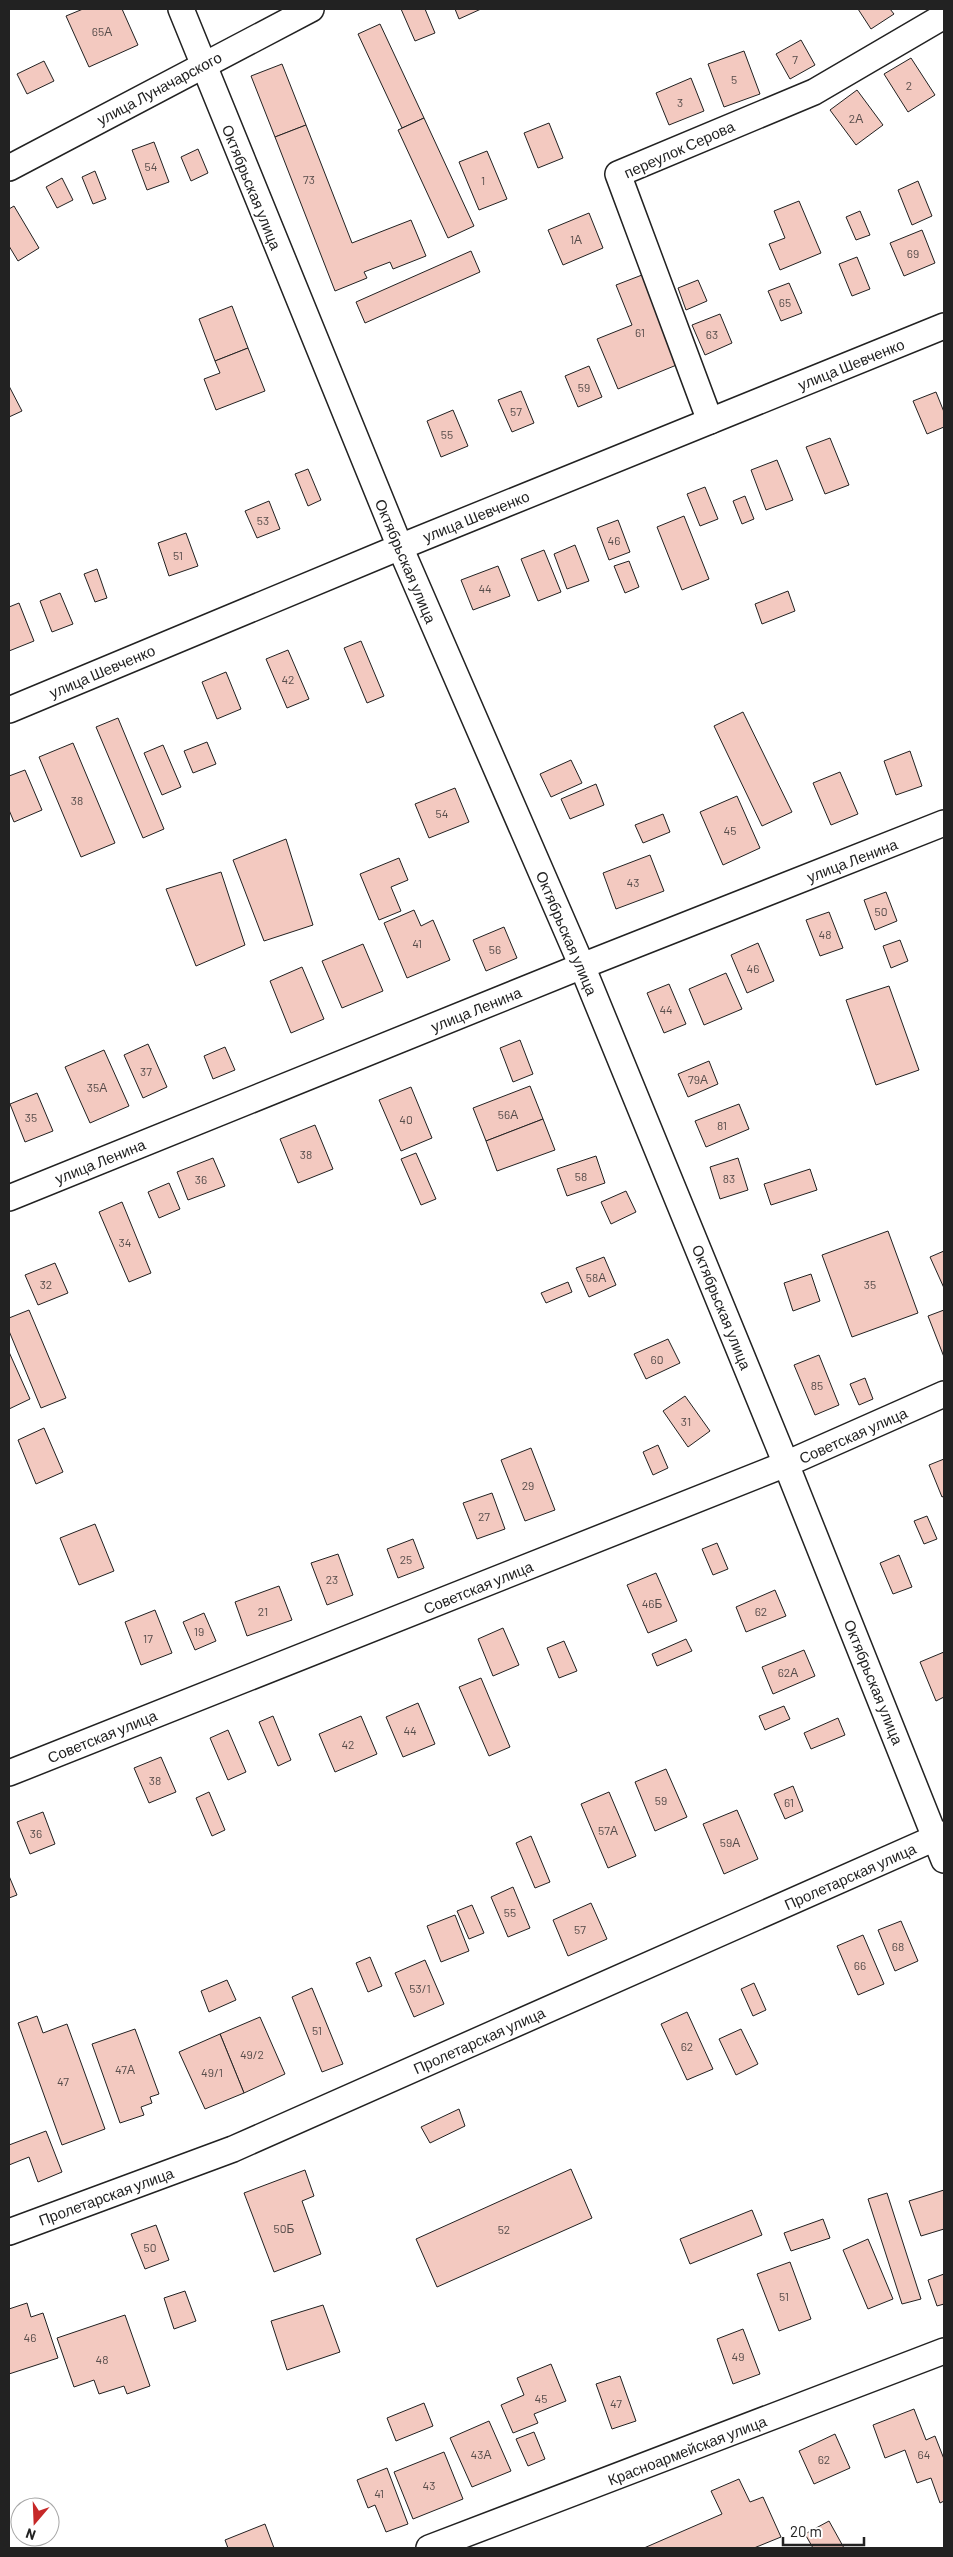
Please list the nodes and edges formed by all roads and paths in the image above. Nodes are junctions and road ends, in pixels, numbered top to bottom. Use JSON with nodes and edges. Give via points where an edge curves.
{"nodes":[{"id":1,"x":181,"y":9,"type":"edge"},
{"id":2,"x":311,"y":9,"type":"edge"},
{"id":3,"x":944,"y":16,"type":"edge"},
{"id":4,"x":202,"y":65,"type":"junction"},
{"id":5,"x":9,"y":168,"type":"edge"},
{"id":6,"x":944,"y":326,"type":"edge"},
{"id":7,"x":710,"y":421,"type":"junction"},
{"id":8,"x":400,"y":547,"type":"junction"},
{"id":9,"x":9,"y":710,"type":"edge"},
{"id":10,"x":944,"y":823,"type":"edge"},
{"id":11,"x":582,"y":966,"type":"junction"},
{"id":12,"x":9,"y":1198,"type":"edge"},
{"id":13,"x":944,"y":1394,"type":"edge"},
{"id":14,"x":786,"y":1464,"type":"junction"},
{"id":15,"x":9,"y":1773,"type":"edge"},
{"id":16,"x":942,"y":1844,"type":"edge"},
{"id":17,"x":9,"y":2232,"type":"edge"},
{"id":18,"x":944,"y":2351,"type":"edge"},
{"id":19,"x":429,"y":2548,"type":"edge"}],
"edges":[{"from":1,"to":4,"type":"street","name":"Октябрьская улица"},
{"from":2,"to":4,"type":"street","name":"улица Луначарского"},
{"from":3,"to":7,"type":"street","name":"переулок Серова","via":[[814,92],[618,174]]},
{"from":4,"to":5,"type":"street","name":"улица Луначарского"},
{"from":4,"to":8,"type":"street","name":"Октябрьская улица"},
{"from":6,"to":7,"type":"street","name":"улица Шевченко"},
{"from":7,"to":8,"type":"street","name":"улица Шевченко"},
{"from":8,"to":9,"type":"street","name":"улица Шевченко"},
{"from":8,"to":11,"type":"street","name":"Октябрьская улица"},
{"from":10,"to":11,"type":"street","name":"улица Ленина"},
{"from":11,"to":12,"type":"street","name":"улица Ленина"},
{"from":11,"to":14,"type":"street","name":"Октябрьская улица"},
{"from":13,"to":14,"type":"street","name":"Советская улица"},
{"from":14,"to":15,"type":"street","name":"Советская улица"},
{"from":14,"to":16,"type":"street","name":"Октябрьская улица"},
{"from":16,"to":17,"type":"street","name":"Пролетарская улица","via":[[233,2149]]},
{"from":18,"to":19,"type":"street","name":"Красноармейская улица"}]}
